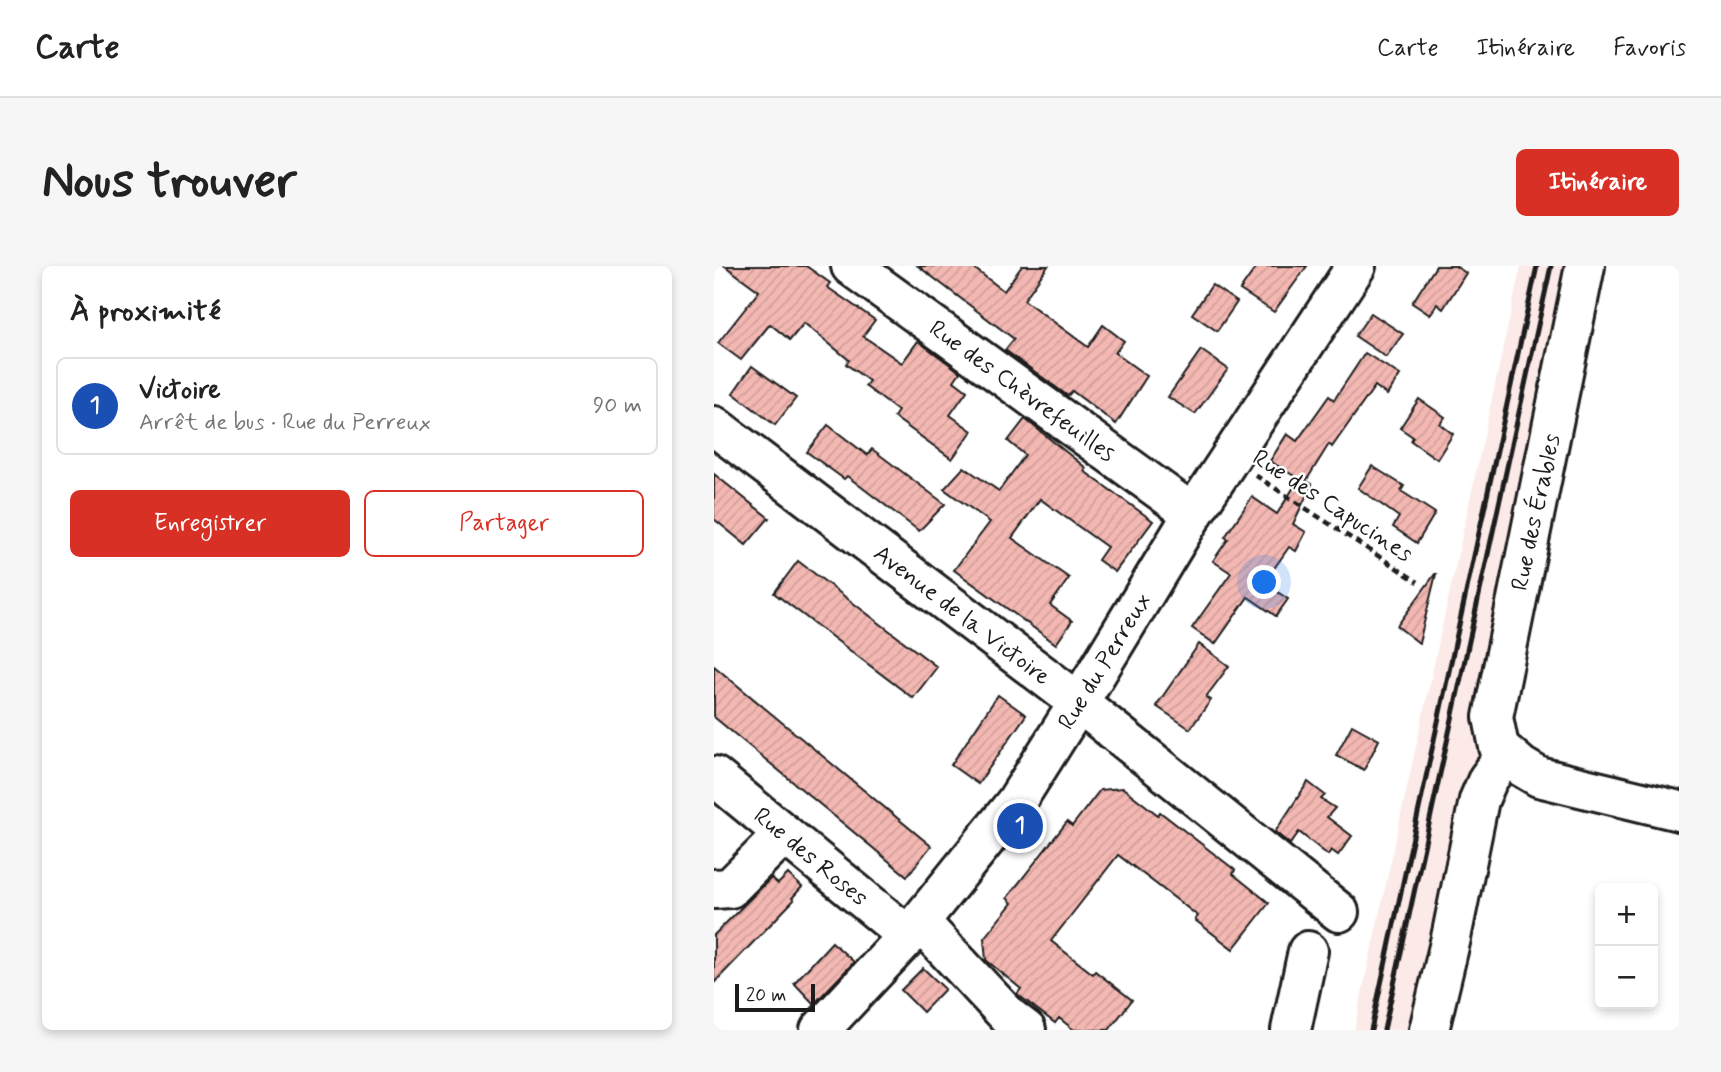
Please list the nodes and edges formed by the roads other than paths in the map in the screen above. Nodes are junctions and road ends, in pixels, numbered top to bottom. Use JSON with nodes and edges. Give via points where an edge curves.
{"nodes":[{"id":1,"x":851,"y":266,"type":"edge"},
{"id":2,"x":1356,"y":266,"type":"edge"},
{"id":3,"x":1585,"y":266,"type":"edge"},
{"id":4,"x":714,"y":426,"type":"edge"},
{"id":5,"x":1193,"y":514,"type":"junction"},
{"id":6,"x":1079,"y":702,"type":"junction"},
{"id":7,"x":1506,"y":755,"type":"junction"},
{"id":8,"x":714,"y":776,"type":"edge"},
{"id":9,"x":1679,"y":811,"type":"edge"},
{"id":10,"x":784,"y":834,"type":"junction"},
{"id":11,"x":714,"y":889,"type":"edge"},
{"id":12,"x":1339,"y":912,"type":"dead end"},
{"id":13,"x":914,"y":929,"type":"junction"},
{"id":14,"x":1308,"y":951,"type":"dead end"},
{"id":15,"x":1003,"y":1023,"type":"edge"},
{"id":16,"x":820,"y":1030,"type":"edge"},
{"id":17,"x":1291,"y":1030,"type":"edge"},
{"id":18,"x":1429,"y":1030,"type":"edge"}],
"edges":[{"from":1,"to":5,"type":"street","name":"Rue des Chèvrefeuilles"},
{"from":2,"to":5,"type":"street","name":"Rue du Perreux"},
{"from":3,"to":7,"type":"street","name":"Rue des Érables","via":[[1493,717],[1499,747]]},
{"from":4,"to":6,"type":"street","name":"Avenue de la Victoire"},
{"from":5,"to":6,"type":"street","name":"Rue du Perreux"},
{"from":6,"to":12,"type":"street","name":"Avenue de la Victoire"},
{"from":6,"to":13,"type":"street","name":"Rue du Perreux","via":[[1016,802]]},
{"from":7,"to":9,"type":"street","via":[[1547,779]]},
{"from":7,"to":18,"type":"street","via":[[1479,800]]},
{"from":8,"to":10,"type":"street","name":"Rue des Roses"},
{"from":10,"to":11,"type":"street","via":[[730,888]]},
{"from":10,"to":13,"type":"street","name":"Rue des Roses"},
{"from":13,"to":15,"type":"street","name":"Rue des Roses"},
{"from":13,"to":16,"type":"street","name":"Rue du Perreux"},
{"from":14,"to":17,"type":"street"}]}
